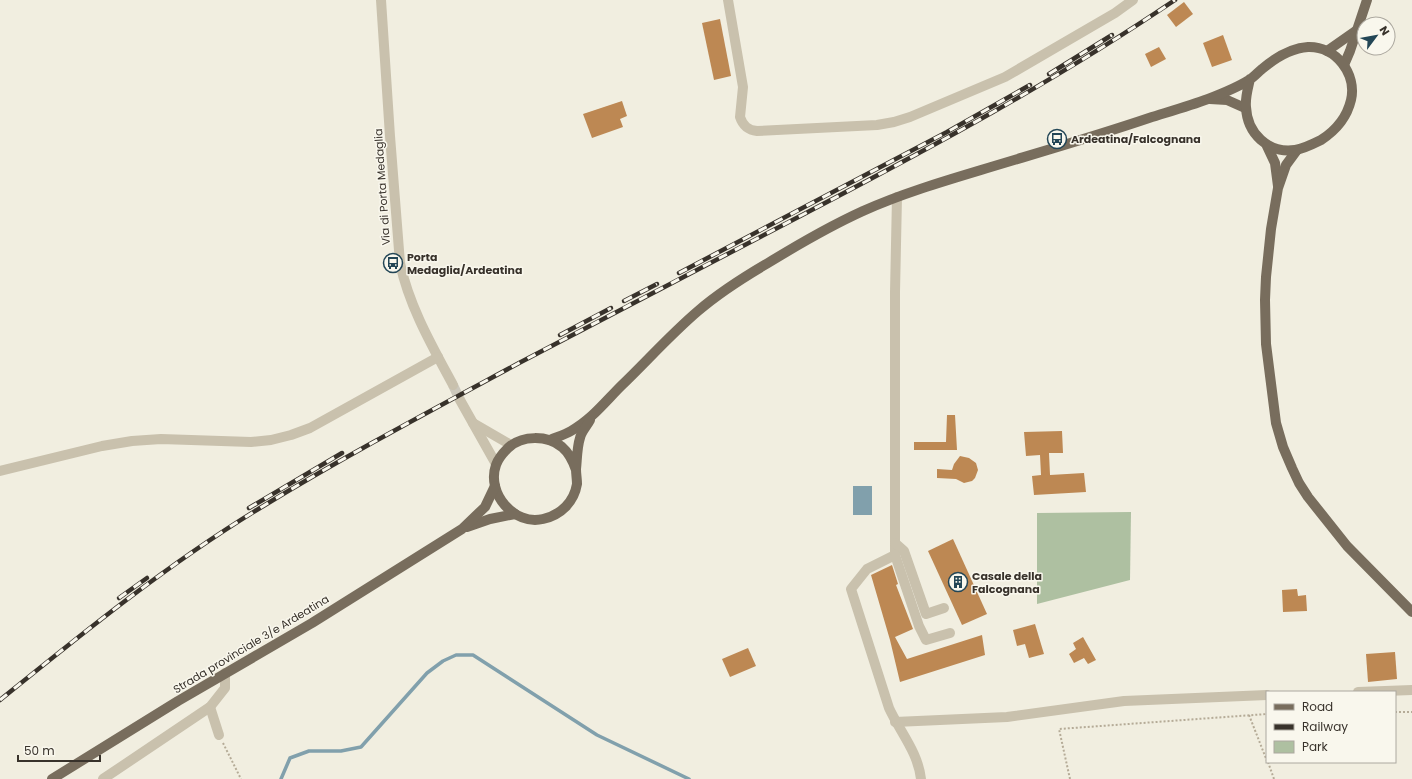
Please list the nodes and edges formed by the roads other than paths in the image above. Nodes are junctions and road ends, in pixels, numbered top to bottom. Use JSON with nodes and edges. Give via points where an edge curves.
{"nodes":[{"id":1,"x":381,"y":0,"type":"edge"},
{"id":2,"x":728,"y":0,"type":"edge"},
{"id":3,"x":1133,"y":0,"type":"edge"},
{"id":4,"x":1367,"y":0,"type":"edge"},
{"id":5,"x":1362,"y":16,"type":"edge"},
{"id":6,"x":1356,"y":31,"type":"edge"},
{"id":7,"x":1356,"y":33,"type":"edge"},
{"id":8,"x":1327,"y":51,"type":"junction"},
{"id":9,"x":1344,"y":65,"type":"junction"},
{"id":10,"x":1250,"y":79,"type":"junction"},
{"id":11,"x":1208,"y":99,"type":"junction"},
{"id":12,"x":1246,"y":108,"type":"junction"},
{"id":13,"x":1267,"y":146,"type":"junction"},
{"id":14,"x":1297,"y":150,"type":"junction"},
{"id":15,"x":1278,"y":188,"type":"junction"},
{"id":16,"x":897,"y":197,"type":"junction"},
{"id":17,"x":438,"y":358,"type":"junction"},
{"id":18,"x":452,"y":385,"type":"tunnel mouth"},
{"id":19,"x":460,"y":400,"type":"tunnel mouth"},
{"id":20,"x":592,"y":416,"type":"junction"},
{"id":21,"x":472,"y":423,"type":"junction"},
{"id":22,"x":550,"y":440,"type":"junction"},
{"id":23,"x":511,"y":445,"type":"junction"},
{"id":24,"x":496,"y":464,"type":"junction"},
{"id":25,"x":576,"y":470,"type":"junction"},
{"id":26,"x":0,"y":471,"type":"edge"},
{"id":27,"x":495,"y":486,"type":"junction"},
{"id":28,"x":515,"y":514,"type":"junction"},
{"id":29,"x":462,"y":529,"type":"junction"},
{"id":30,"x":895,"y":543,"type":"junction"},
{"id":31,"x":895,"y":555,"type":"junction"},
{"id":32,"x":944,"y":608,"type":"dead end"},
{"id":33,"x":1412,"y":612,"type":"edge"},
{"id":34,"x":950,"y":634,"type":"dead end"},
{"id":35,"x":225,"y":673,"type":"junction"},
{"id":36,"x":1412,"y":690,"type":"edge"},
{"id":37,"x":1385,"y":691,"type":"edge"},
{"id":38,"x":1266,"y":695,"type":"edge"},
{"id":39,"x":210,"y":707,"type":"junction"},
{"id":40,"x":895,"y":722,"type":"junction"},
{"id":41,"x":219,"y":735,"type":"road end"},
{"id":42,"x":52,"y":779,"type":"edge"},
{"id":43,"x":103,"y":779,"type":"edge"},
{"id":44,"x":921,"y":779,"type":"edge"}],
"edges":[{"from":1,"to":17,"type":"street","name":"Via di Porta Medaglia","via":[[400,263],[412,303]]},
{"from":2,"to":3,"type":"street","via":[[743,87],[740,117],[748,129],[757,131],[877,124],[906,119],[1005,77]]},
{"from":4,"to":5,"type":"main road"},
{"from":6,"to":8,"type":"main road"},
{"from":7,"to":9,"type":"main road"},
{"from":8,"to":9,"type":"main road"},
{"from":8,"to":10,"type":"main road","name":"Strada provinciale 3/e Ardeatina","via":[[1307,48],[1288,52]]},
{"from":9,"to":14,"type":"main road","via":[[1349,73],[1352,88],[1351,103],[1346,114],[1337,127],[1326,136]]},
{"from":10,"to":11,"type":"main road","name":"Strada provinciale 3/e Ardeatina"},
{"from":10,"to":12,"type":"main road"},
{"from":11,"to":12,"type":"main road","name":"Strada provinciale 3/e Ardeatina","via":[[1227,100]]},
{"from":11,"to":16,"type":"main road","name":"Strada provinciale 3/e Ardeatina"},
{"from":12,"to":13,"type":"main road","via":[[1249,123]]},
{"from":13,"to":14,"type":"main road","via":[[1280,150]]},
{"from":13,"to":15,"type":"main road","via":[[1275,163]]},
{"from":14,"to":15,"type":"main road","via":[[1286,165]]},
{"from":15,"to":33,"type":"main road","via":[[1270,229],[1265,307],[1268,366],[1279,435],[1299,483],[1308,497],[1347,546]]},
{"from":16,"to":20,"type":"main road","name":"Strada provinciale 3/e Ardeatina","via":[[805,240],[733,284],[685,323]]},
{"from":16,"to":30,"type":"street"},
{"from":17,"to":18,"type":"street","name":"Via di Porta Medaglia"},
{"from":17,"to":26,"type":"street","via":[[310,428],[291,435],[251,442],[161,439],[132,441]]},
{"from":19,"to":21,"type":"street"},
{"from":20,"to":22,"type":"main road","name":"Strada provinciale 3/e Ardeatina","via":[[571,431]]},
{"from":20,"to":25,"type":"main road","name":"Strada provinciale 3/e Ardeatina","via":[[580,438]]},
{"from":21,"to":23,"type":"street"},
{"from":21,"to":24,"type":"street"},
{"from":22,"to":23,"type":"main road","name":"Strada provinciale 3/e Ardeatina","via":[[523,439]]},
{"from":22,"to":25,"type":"main road","via":[[562,447],[571,457]]},
{"from":23,"to":24,"type":"main road"},
{"from":24,"to":27,"type":"main road","name":"Strada provinciale 3/e Ardeatina"},
{"from":25,"to":28,"type":"main road","name":"Strada provinciale 3/e Ardeatina","via":[[577,483],[573,496],[560,512],[542,520],[528,519]]},
{"from":27,"to":28,"type":"main road","name":"Strada provinciale 3/e Ardeatina","via":[[503,503]]},
{"from":27,"to":29,"type":"main road","name":"Strada provinciale 3/e Ardeatina","via":[[485,507]]},
{"from":28,"to":29,"type":"main road","name":"Strada provinciale 3/e Ardeatina"},
{"from":29,"to":35,"type":"main road","name":"Strada provinciale 3/e Ardeatina","via":[[312,623]]},
{"from":30,"to":31,"type":"street"},
{"from":30,"to":32,"type":"street","via":[[904,551],[926,614]]},
{"from":31,"to":34,"type":"street","via":[[926,640]]},
{"from":31,"to":40,"type":"street","via":[[867,569],[851,589]]},
{"from":35,"to":39,"type":"street","via":[[225,688]]},
{"from":35,"to":42,"type":"main road","name":"Strada provinciale 3/e Ardeatina"},
{"from":36,"to":37,"type":"street"},
{"from":38,"to":40,"type":"street","via":[[1124,701],[1007,717]]},
{"from":39,"to":41,"type":"street"},
{"from":39,"to":43,"type":"street"},
{"from":40,"to":44,"type":"street","via":[[914,753]]}]}
